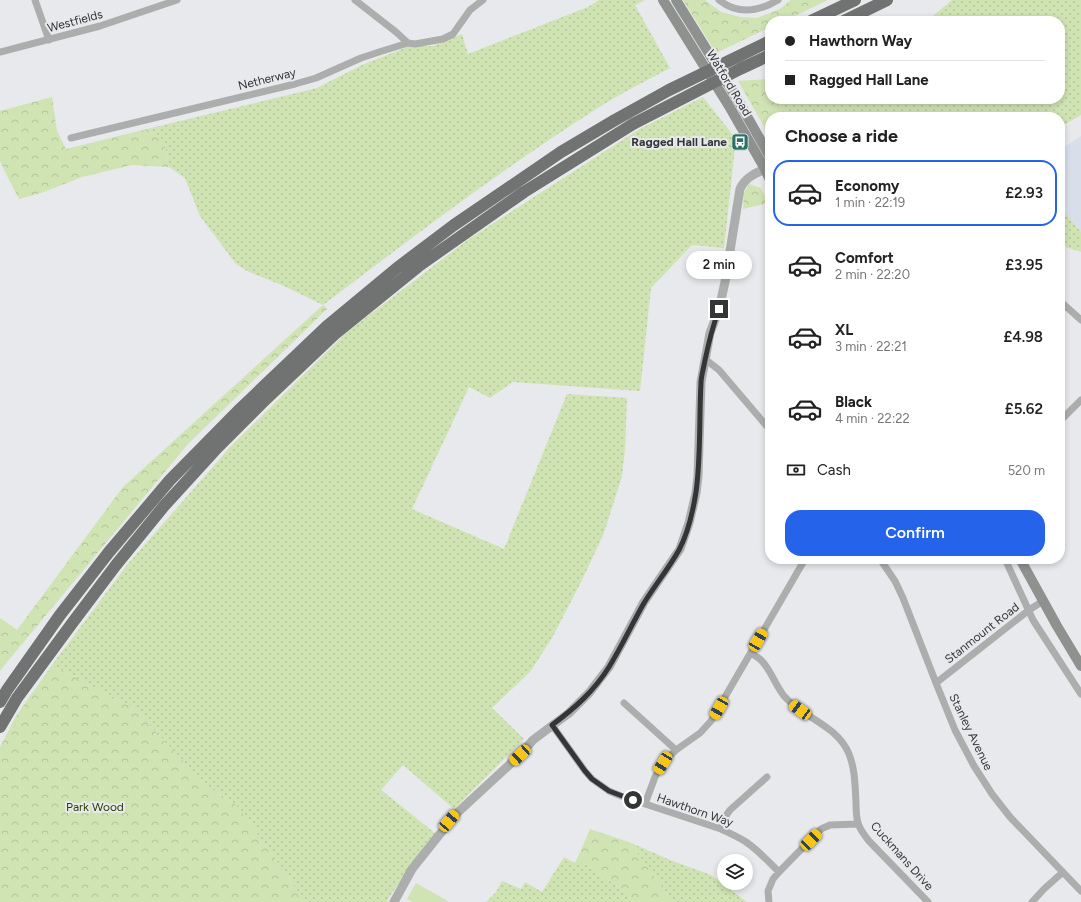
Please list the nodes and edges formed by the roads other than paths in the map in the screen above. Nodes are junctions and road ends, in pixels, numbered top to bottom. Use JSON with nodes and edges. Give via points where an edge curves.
{"nodes":[{"id":1,"x":35,"y":0,"type":"edge"},
{"id":2,"x":177,"y":0,"type":"edge"},
{"id":3,"x":355,"y":0,"type":"edge"},
{"id":4,"x":483,"y":0,"type":"edge"},
{"id":5,"x":663,"y":0,"type":"edge"},
{"id":6,"x":676,"y":0,"type":"edge"},
{"id":7,"x":719,"y":0,"type":"edge"},
{"id":8,"x":778,"y":0,"type":"edge"},
{"id":9,"x":855,"y":0,"type":"edge"},
{"id":10,"x":887,"y":0,"type":"edge"},
{"id":11,"x":821,"y":16,"type":"edge"},
{"id":12,"x":854,"y":16,"type":"edge"},
{"id":13,"x":49,"y":40,"type":"junction"},
{"id":14,"x":408,"y":43,"type":"junction"},
{"id":15,"x":765,"y":43,"type":"edge"},
{"id":16,"x":0,"y":52,"type":"edge"},
{"id":17,"x":765,"y":57,"type":"edge"},
{"id":18,"x":71,"y":138,"type":"dead end"},
{"id":19,"x":765,"y":148,"type":"edge"},
{"id":20,"x":765,"y":165,"type":"edge"},
{"id":21,"x":765,"y":169,"type":"edge"},
{"id":22,"x":1065,"y":306,"type":"edge"},
{"id":23,"x":1081,"y":320,"type":"edge"},
{"id":24,"x":705,"y":359,"type":"junction"},
{"id":25,"x":1081,"y":400,"type":"edge"},
{"id":26,"x":1065,"y":416,"type":"edge"},
{"id":27,"x":765,"y":424,"type":"edge"},
{"id":28,"x":802,"y":564,"type":"edge"},
{"id":29,"x":884,"y":564,"type":"edge"},
{"id":30,"x":1007,"y":564,"type":"edge"},
{"id":31,"x":1023,"y":564,"type":"edge"},
{"id":32,"x":1043,"y":601,"type":"junction"},
{"id":33,"x":1029,"y":610,"type":"junction"},
{"id":34,"x":751,"y":653,"type":"junction"},
{"id":35,"x":1081,"y":666,"type":"edge"},
{"id":36,"x":936,"y":683,"type":"junction"},
{"id":37,"x":1081,"y":694,"type":"edge"},
{"id":38,"x":0,"y":702,"type":"edge"},
{"id":39,"x":624,"y":703,"type":"dead end"},
{"id":40,"x":552,"y":725,"type":"junction"},
{"id":41,"x":0,"y":727,"type":"edge"},
{"id":42,"x":676,"y":750,"type":"junction"},
{"id":43,"x":767,"y":777,"type":"dead end"},
{"id":44,"x":645,"y":804,"type":"junction"},
{"id":45,"x":858,"y":824,"type":"junction"},
{"id":46,"x":721,"y":829,"type":"junction"},
{"id":47,"x":779,"y":872,"type":"junction"},
{"id":48,"x":1063,"y":872,"type":"junction"},
{"id":49,"x":1081,"y":891,"type":"edge"},
{"id":50,"x":394,"y":902,"type":"edge"},
{"id":51,"x":768,"y":902,"type":"edge"},
{"id":52,"x":928,"y":902,"type":"edge"},
{"id":53,"x":1032,"y":902,"type":"edge"}],
"edges":[{"from":1,"to":13,"type":"street"},
{"from":2,"to":13,"type":"street","name":"Westfields"},
{"from":3,"to":14,"type":"street"},
{"from":4,"to":14,"type":"street","name":"Netherway","via":[[470,10],[453,34],[443,39]]},
{"from":5,"to":20,"type":"main road","name":"Watford Road"},
{"from":6,"to":19,"type":"main road","name":"Watford Road"},
{"from":7,"to":8,"type":"street","via":[[732,8],[755,10]]},
{"from":9,"to":11,"type":"highway"},
{"from":10,"to":12,"type":"highway"},
{"from":13,"to":16,"type":"street","name":"Westfields"},
{"from":14,"to":18,"type":"street","name":"Netherway","via":[[295,84]]},
{"from":15,"to":38,"type":"highway","via":[[669,90],[561,152],[396,268],[327,326],[170,480],[60,615]]},
{"from":17,"to":41,"type":"highway","via":[[634,124],[524,192],[420,265],[336,334],[262,403],[164,506],[116,565],[17,698]]},
{"from":21,"to":24,"type":"street","via":[[747,178],[740,188],[725,282]]},
{"from":22,"to":23,"type":"street"},
{"from":24,"to":27,"type":"street","via":[[719,370]]},
{"from":24,"to":40,"type":"street","via":[[701,382],[696,493],[680,548],[644,602],[609,667],[589,694]]},
{"from":25,"to":26,"type":"street"},
{"from":28,"to":34,"type":"street"},
{"from":29,"to":36,"type":"street","name":"Stanley Avenue","via":[[903,598]]},
{"from":30,"to":33,"type":"street"},
{"from":31,"to":32,"type":"main road"},
{"from":32,"to":33,"type":"street","name":"Stanmount Road"},
{"from":32,"to":35,"type":"main road"},
{"from":33,"to":36,"type":"street","name":"Stanmount Road"},
{"from":33,"to":37,"type":"street","via":[[1032,620]]},
{"from":34,"to":42,"type":"street","via":[[711,721],[700,733]]},
{"from":34,"to":45,"type":"street","name":"Cuckmans Drive","via":[[760,659],[777,687],[792,704],[828,728],[844,744],[853,765]]},
{"from":36,"to":48,"type":"street","name":"Stanley Avenue","via":[[955,730],[992,794],[1010,817]]},
{"from":39,"to":42,"type":"street"},
{"from":40,"to":44,"type":"street","name":"Hawthorn Way","via":[[592,779],[609,791]]},
{"from":40,"to":50,"type":"street","via":[[456,814],[412,869]]},
{"from":42,"to":44,"type":"street","via":[[663,763]]},
{"from":43,"to":46,"type":"street","via":[[730,810]]},
{"from":44,"to":46,"type":"street","name":"Hawthorn Way"},
{"from":45,"to":47,"type":"street","via":[[830,825],[821,829]]},
{"from":45,"to":52,"type":"street","name":"Cuckmans Drive","via":[[869,841]]},
{"from":46,"to":47,"type":"street","name":"Hawthorn Way","via":[[746,842]]},
{"from":47,"to":51,"type":"street","via":[[770,885]]},
{"from":48,"to":49,"type":"street","name":"Stanley Avenue"},
{"from":48,"to":53,"type":"street"}]}
